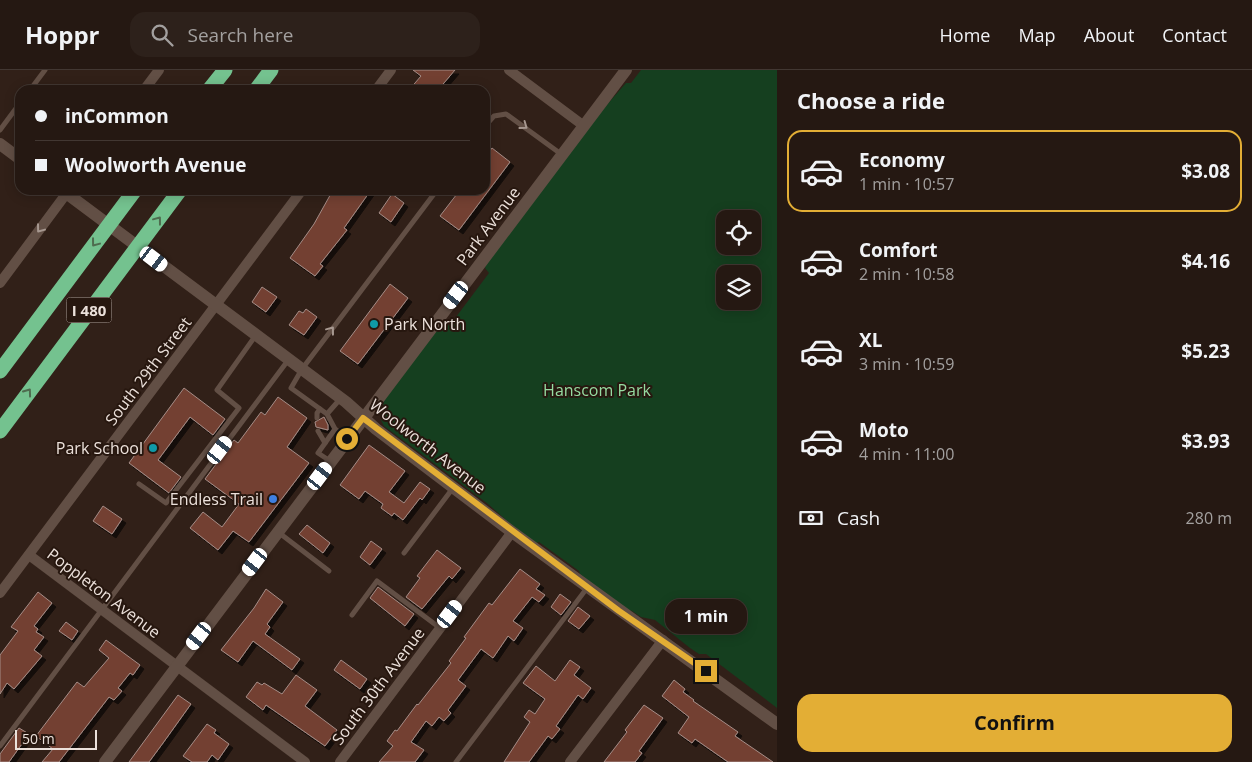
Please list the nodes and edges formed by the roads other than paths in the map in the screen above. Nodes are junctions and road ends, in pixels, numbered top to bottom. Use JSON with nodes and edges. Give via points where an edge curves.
{"nodes":[{"id":1,"x":45,"y":70,"type":"edge"},
{"id":2,"x":159,"y":70,"type":"edge"},
{"id":3,"x":225,"y":70,"type":"edge"},
{"id":4,"x":271,"y":70,"type":"edge"},
{"id":5,"x":391,"y":70,"type":"edge"},
{"id":6,"x":509,"y":70,"type":"edge"},
{"id":7,"x":626,"y":70,"type":"edge"},
{"id":8,"x":34,"y":85,"type":"edge"},
{"id":9,"x":148,"y":85,"type":"edge"},
{"id":10,"x":214,"y":85,"type":"edge"},
{"id":11,"x":260,"y":85,"type":"edge"},
{"id":12,"x":380,"y":85,"type":"edge"},
{"id":13,"x":15,"y":110,"type":"edge"},
{"id":14,"x":490,"y":120,"type":"edge"},
{"id":15,"x":584,"y":126,"type":"junction"},
{"id":16,"x":0,"y":130,"type":"edge"},
{"id":17,"x":0,"y":144,"type":"edge"},
{"id":18,"x":15,"y":155,"type":"edge"},
{"id":19,"x":562,"y":155,"type":"junction"},
{"id":20,"x":63,"y":195,"type":"edge"},
{"id":21,"x":71,"y":195,"type":"edge"},
{"id":22,"x":131,"y":195,"type":"edge"},
{"id":23,"x":176,"y":195,"type":"edge"},
{"id":24,"x":298,"y":195,"type":"edge"},
{"id":25,"x":433,"y":195,"type":"edge"},
{"id":26,"x":0,"y":283,"type":"edge"},
{"id":27,"x":216,"y":305,"type":"junction"},
{"id":28,"x":256,"y":335,"type":"junction"},
{"id":29,"x":289,"y":359,"type":"junction"},
{"id":30,"x":302,"y":369,"type":"junction"},
{"id":31,"x":0,"y":371,"type":"edge"},
{"id":32,"x":341,"y":398,"type":"junction"},
{"id":33,"x":320,"y":409,"type":"junction"},
{"id":34,"x":327,"y":414,"type":"junction"},
{"id":35,"x":317,"y":418,"type":"dead end"},
{"id":36,"x":363,"y":418,"type":"junction"},
{"id":37,"x":334,"y":429,"type":"junction"},
{"id":38,"x":318,"y":431,"type":"dead end"},
{"id":39,"x":0,"y":432,"type":"edge"},
{"id":40,"x":347,"y":439,"type":"junction"},
{"id":41,"x":326,"y":443,"type":"junction"},
{"id":42,"x":330,"y":462,"type":"junction"},
{"id":43,"x":139,"y":484,"type":"dead end"},
{"id":44,"x":454,"y":488,"type":"junction"},
{"id":45,"x":278,"y":532,"type":"junction"},
{"id":46,"x":512,"y":532,"type":"junction"},
{"id":47,"x":404,"y":553,"type":"dead end"},
{"id":48,"x":29,"y":555,"type":"junction"},
{"id":49,"x":329,"y":571,"type":"dead end"},
{"id":50,"x":587,"y":588,"type":"junction"},
{"id":51,"x":0,"y":594,"type":"edge"},
{"id":52,"x":101,"y":610,"type":"junction"},
{"id":53,"x":352,"y":615,"type":"dead end"},
{"id":54,"x":440,"y":628,"type":"junction"},
{"id":55,"x":663,"y":640,"type":"junction"},
{"id":56,"x":177,"y":666,"type":"junction"},
{"id":57,"x":777,"y":724,"type":"edge"},
{"id":58,"x":0,"y":746,"type":"edge"},
{"id":59,"x":105,"y":762,"type":"edge"},
{"id":60,"x":305,"y":762,"type":"edge"},
{"id":61,"x":340,"y":762,"type":"edge"},
{"id":62,"x":456,"y":762,"type":"edge"},
{"id":63,"x":570,"y":762,"type":"edge"}],
"edges":[{"from":1,"to":8,"type":"lane"},
{"from":2,"to":9,"type":"street"},
{"from":3,"to":10,"type":"highway"},
{"from":4,"to":11,"type":"highway"},
{"from":5,"to":12,"type":"street"},
{"from":6,"to":15,"type":"street"},
{"from":7,"to":15,"type":"street","name":"Park Avenue"},
{"from":13,"to":16,"type":"lane"},
{"from":14,"to":19,"type":"lane","one_way":true,"via":[[494,116],[506,114]]},
{"from":15,"to":19,"type":"street","name":"Park Avenue"},
{"from":17,"to":18,"type":"street"},
{"from":19,"to":36,"type":"street","name":"Park Avenue"},
{"from":20,"to":26,"type":"street","one_way":true},
{"from":21,"to":27,"type":"street","name":"Woolworth Avenue"},
{"from":22,"to":31,"type":"highway","number":"I 480","one_way":true},
{"from":39,"to":23,"type":"highway","number":"I 480","one_way":true},
{"from":24,"to":27,"type":"street","name":"South 29th Street"},
{"from":30,"to":25,"type":"lane","one_way":true},
{"from":27,"to":28,"type":"street","name":"Woolworth Avenue"},
{"from":27,"to":48,"type":"street","name":"South 29th Street"},
{"from":28,"to":29,"type":"street","name":"Woolworth Avenue"},
{"from":28,"to":43,"type":"lane","via":[[217,390],[238,408],[166,503]]},
{"from":29,"to":30,"type":"street","name":"Woolworth Avenue"},
{"from":29,"to":52,"type":"lane"},
{"from":30,"to":32,"type":"street","name":"Woolworth Avenue"},
{"from":30,"to":33,"type":"lane","via":[[291,388]]},
{"from":32,"to":34,"type":"lane"},
{"from":32,"to":36,"type":"street","name":"Woolworth Avenue"},
{"from":33,"to":34,"type":"lane"},
{"from":33,"to":35,"type":"lane","via":[[316,413]]},
{"from":34,"to":37,"type":"lane"},
{"from":36,"to":40,"type":"street","name":"Park Avenue"},
{"from":36,"to":44,"type":"street","name":"Woolworth Avenue"},
{"from":37,"to":40,"type":"lane"},
{"from":37,"to":41,"type":"lane"},
{"from":38,"to":41,"type":"lane"},
{"from":40,"to":42,"type":"street","name":"Park Avenue"},
{"from":41,"to":42,"type":"lane","via":[[318,453]]},
{"from":42,"to":45,"type":"street","name":"Park Avenue"},
{"from":44,"to":46,"type":"street","name":"Woolworth Avenue"},
{"from":44,"to":47,"type":"lane"},
{"from":45,"to":49,"type":"lane"},
{"from":45,"to":56,"type":"street","name":"Park Avenue"},
{"from":46,"to":50,"type":"street","name":"Woolworth Avenue"},
{"from":46,"to":54,"type":"street","name":"South 30th Avenue"},
{"from":48,"to":51,"type":"street","name":"South 29th Street"},
{"from":48,"to":52,"type":"street","name":"Poppleton Avenue"},
{"from":50,"to":55,"type":"street","name":"Woolworth Avenue"},
{"from":50,"to":62,"type":"lane"},
{"from":52,"to":56,"type":"street","name":"Poppleton Avenue"},
{"from":52,"to":58,"type":"lane"},
{"from":53,"to":54,"type":"lane","via":[[377,581]]},
{"from":54,"to":61,"type":"street","name":"South 30th Avenue"},
{"from":55,"to":57,"type":"street","name":"Woolworth Avenue"},
{"from":55,"to":63,"type":"street"},
{"from":56,"to":59,"type":"street","name":"Park Avenue"},
{"from":56,"to":60,"type":"street","name":"Poppleton Avenue"}]}
